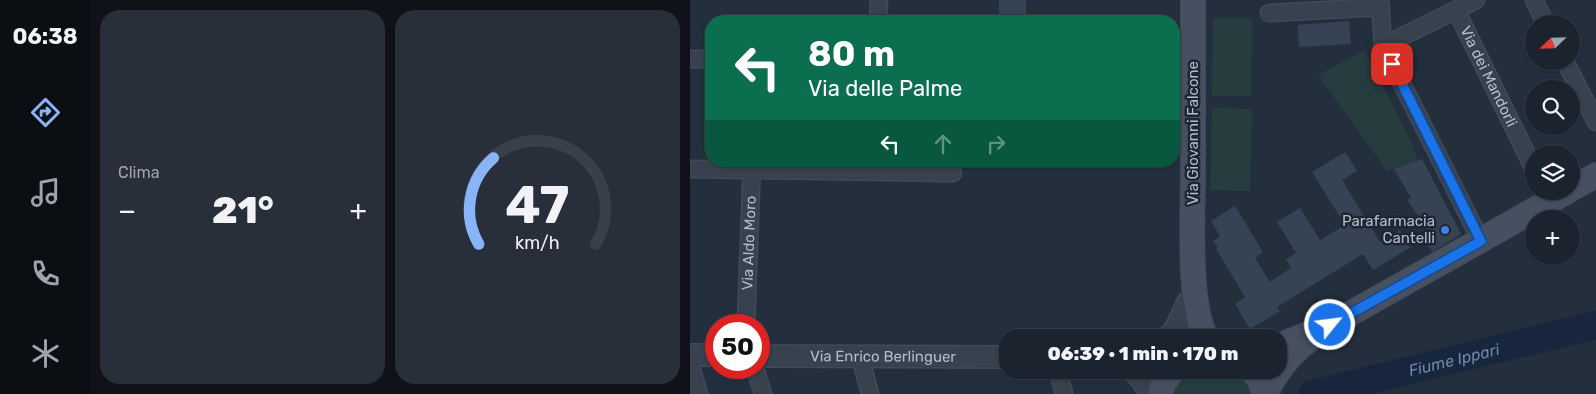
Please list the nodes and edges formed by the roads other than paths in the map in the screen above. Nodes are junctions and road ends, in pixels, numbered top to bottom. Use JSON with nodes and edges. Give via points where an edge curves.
{"nodes":[{"id":1,"x":879,"y":0,"type":"edge"},
{"id":2,"x":1193,"y":0,"type":"edge"},
{"id":3,"x":1476,"y":0,"type":"edge"},
{"id":4,"x":1534,"y":0,"type":"edge"},
{"id":5,"x":1380,"y":4,"type":"edge"},
{"id":6,"x":1456,"y":10,"type":"junction"},
{"id":7,"x":1269,"y":13,"type":"dead end"},
{"id":8,"x":878,"y":15,"type":"edge"},
{"id":9,"x":1542,"y":15,"type":"edge"},
{"id":10,"x":1383,"y":46,"type":"junction"},
{"id":11,"x":690,"y":59,"type":"edge"},
{"id":12,"x":705,"y":59,"type":"edge"},
{"id":13,"x":1570,"y":70,"type":"edge"},
{"id":14,"x":1596,"y":122,"type":"edge"},
{"id":15,"x":1525,"y":151,"type":"edge"},
{"id":16,"x":731,"y":167,"type":"edge"},
{"id":17,"x":752,"y":167,"type":"edge"},
{"id":18,"x":781,"y":167,"type":"edge"},
{"id":19,"x":690,"y":169,"type":"edge"},
{"id":20,"x":954,"y":173,"type":"dead end"},
{"id":21,"x":1596,"y":175,"type":"edge"},
{"id":22,"x":1580,"y":184,"type":"edge"},
{"id":23,"x":1546,"y":200,"type":"edge"},
{"id":24,"x":1481,"y":241,"type":"junction"},
{"id":25,"x":1193,"y":267,"type":"junction"},
{"id":26,"x":1188,"y":302,"type":"junction"},
{"id":27,"x":746,"y":314,"type":"edge"},
{"id":28,"x":1330,"y":325,"type":"junction"},
{"id":29,"x":1174,"y":329,"type":"edge"},
{"id":30,"x":1186,"y":329,"type":"edge"},
{"id":31,"x":1202,"y":329,"type":"edge"},
{"id":32,"x":1287,"y":342,"type":"edge"},
{"id":33,"x":690,"y":355,"type":"edge"},
{"id":34,"x":705,"y":355,"type":"edge"},
{"id":35,"x":770,"y":356,"type":"edge"},
{"id":36,"x":860,"y":356,"type":"junction"},
{"id":37,"x":999,"y":357,"type":"edge"},
{"id":38,"x":690,"y":364,"type":"edge"},
{"id":39,"x":758,"y":379,"type":"edge"},
{"id":40,"x":1060,"y":379,"type":"edge"},
{"id":41,"x":1141,"y":379,"type":"edge"},
{"id":42,"x":1259,"y":379,"type":"edge"},
{"id":43,"x":699,"y":394,"type":"edge"},
{"id":44,"x":763,"y":394,"type":"edge"},
{"id":45,"x":870,"y":394,"type":"edge"},
{"id":46,"x":1064,"y":394,"type":"edge"},
{"id":47,"x":1150,"y":394,"type":"edge"},
{"id":48,"x":1265,"y":394,"type":"edge"}],
"edges":[{"from":1,"to":8,"type":"street"},
{"from":2,"to":25,"type":"main road","name":"Via Giovanni Falcone"},
{"from":3,"to":6,"type":"street"},
{"from":4,"to":9,"type":"street"},
{"from":5,"to":7,"type":"street"},
{"from":5,"to":10,"type":"street"},
{"from":6,"to":10,"type":"street"},
{"from":6,"to":15,"type":"street","name":"Via dei Mandorli"},
{"from":10,"to":24,"type":"street"},
{"from":11,"to":12,"type":"street"},
{"from":13,"to":14,"type":"street"},
{"from":16,"to":19,"type":"street"},
{"from":17,"to":27,"type":"street","name":"Via Aldo Moro"},
{"from":18,"to":20,"type":"street"},
{"from":21,"to":22,"type":"main road"},
{"from":23,"to":24,"type":"main road"},
{"from":24,"to":28,"type":"main road"},
{"from":25,"to":26,"type":"main road"},
{"from":25,"to":31,"type":"main road","via":[[1197,315]]},
{"from":26,"to":29,"type":"street"},
{"from":26,"to":30,"type":"main road"},
{"from":28,"to":32,"type":"main road"},
{"from":28,"to":48,"type":"main road","via":[[1288,357]]},
{"from":33,"to":34,"type":"street"},
{"from":35,"to":36,"type":"street","name":"Via Enrico Berlinguer"},
{"from":36,"to":37,"type":"street","name":"Via Enrico Berlinguer"},
{"from":36,"to":45,"type":"street"},
{"from":38,"to":43,"type":"street"},
{"from":39,"to":44,"type":"street"},
{"from":40,"to":46,"type":"street"},
{"from":41,"to":47,"type":"street"},
{"from":42,"to":48,"type":"main road"}]}
